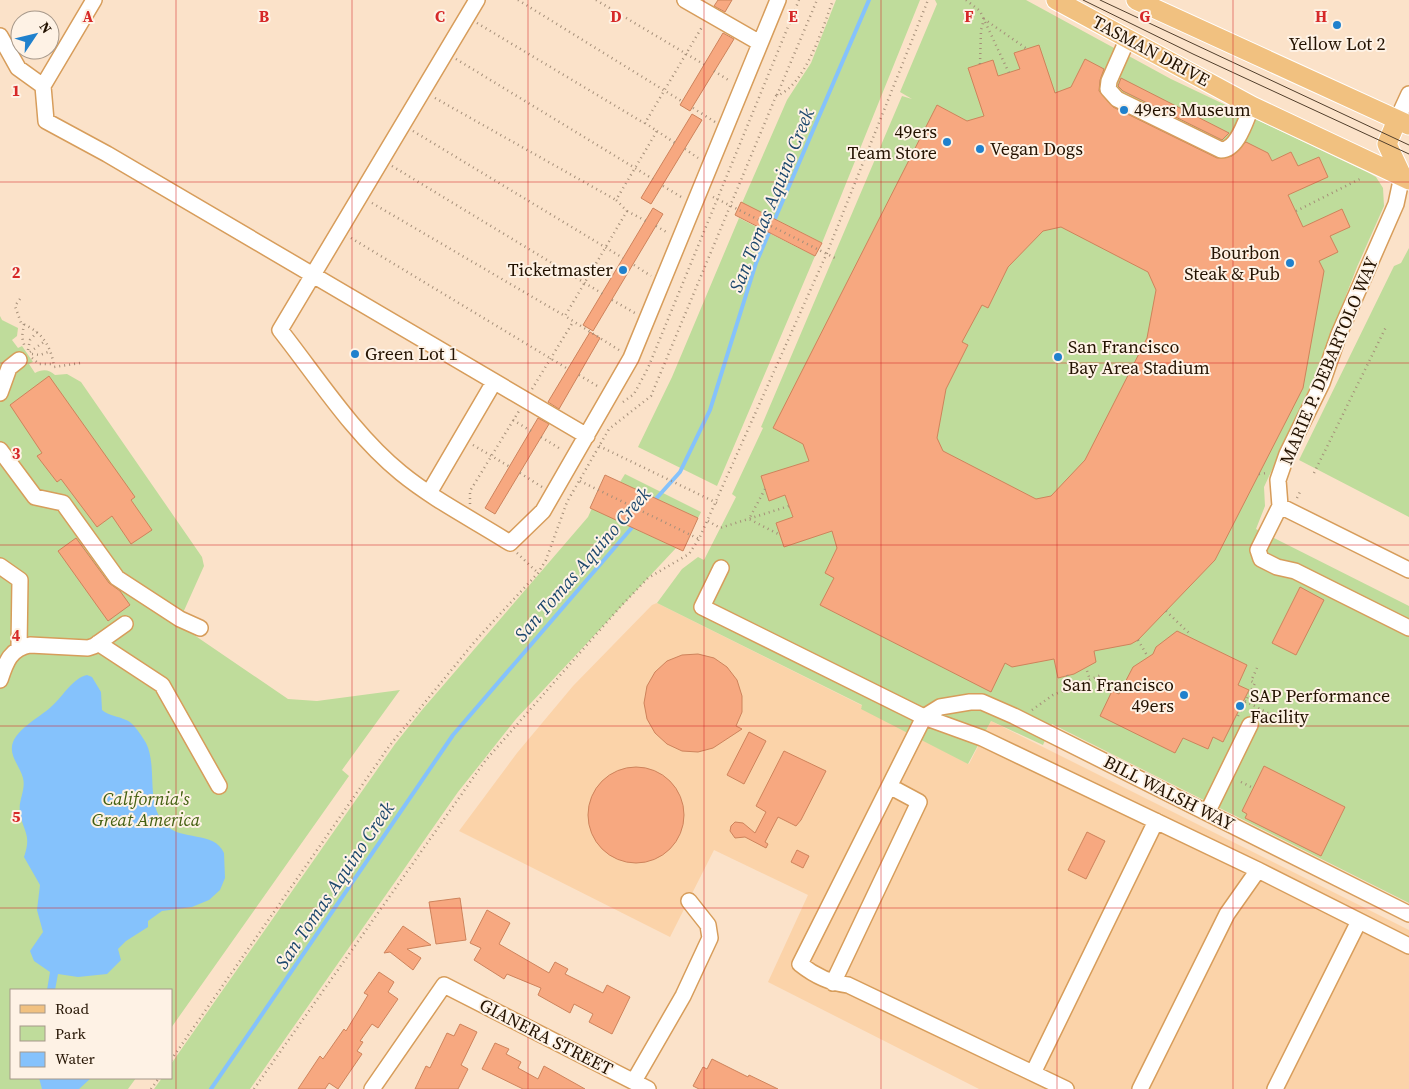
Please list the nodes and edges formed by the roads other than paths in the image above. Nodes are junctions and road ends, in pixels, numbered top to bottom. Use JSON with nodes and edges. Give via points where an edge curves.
{"nodes":[{"id":1,"x":94,"y":0,"type":"edge"},
{"id":2,"x":477,"y":0,"type":"edge"},
{"id":3,"x":685,"y":0,"type":"edge"},
{"id":4,"x":778,"y":0,"type":"edge"},
{"id":5,"x":1056,"y":0,"type":"edge"},
{"id":6,"x":1136,"y":0,"type":"edge"},
{"id":7,"x":0,"y":36,"type":"edge"},
{"id":8,"x":1128,"y":38,"type":"junction"},
{"id":9,"x":760,"y":43,"type":"junction"},
{"id":10,"x":43,"y":86,"type":"junction"},
{"id":11,"x":1409,"y":94,"type":"edge"},
{"id":12,"x":1252,"y":106,"type":"junction"},
{"id":13,"x":1403,"y":123,"type":"edge"},
{"id":14,"x":1407,"y":174,"type":"edge"},
{"id":15,"x":313,"y":275,"type":"junction"},
{"id":16,"x":23,"y":357,"type":"road end"},
{"id":17,"x":494,"y":382,"type":"junction"},
{"id":18,"x":0,"y":393,"type":"edge"},
{"id":19,"x":593,"y":441,"type":"junction"},
{"id":20,"x":0,"y":450,"type":"edge"},
{"id":21,"x":429,"y":492,"type":"junction"},
{"id":22,"x":1280,"y":506,"type":"junction"},
{"id":23,"x":0,"y":566,"type":"edge"},
{"id":24,"x":721,"y":568,"type":"dead end"},
{"id":25,"x":1409,"y":570,"type":"edge"},
{"id":26,"x":126,"y":624,"type":"dead end"},
{"id":27,"x":200,"y":628,"type":"dead end"},
{"id":28,"x":1409,"y":628,"type":"edge"},
{"id":29,"x":98,"y":643,"type":"junction"},
{"id":30,"x":19,"y":648,"type":"junction"},
{"id":31,"x":0,"y":680,"type":"edge"},
{"id":32,"x":924,"y":717,"type":"junction"},
{"id":33,"x":1244,"y":721,"type":"road end"},
{"id":34,"x":219,"y":786,"type":"dead end"},
{"id":35,"x":891,"y":787,"type":"junction"},
{"id":36,"x":1207,"y":813,"type":"junction"},
{"id":37,"x":1156,"y":821,"type":"junction"},
{"id":38,"x":1258,"y":870,"type":"junction"},
{"id":39,"x":688,"y":901,"type":"dead end"},
{"id":40,"x":1409,"y":914,"type":"edge"},
{"id":41,"x":1359,"y":921,"type":"junction"},
{"id":42,"x":1409,"y":946,"type":"edge"},
{"id":43,"x":833,"y":983,"type":"junction"},
{"id":44,"x":1033,"y":1073,"type":"junction"},
{"id":45,"x":641,"y":1085,"type":"edge"},
{"id":46,"x":372,"y":1089,"type":"edge"},
{"id":47,"x":1066,"y":1089,"type":"edge"},
{"id":48,"x":1140,"y":1089,"type":"edge"},
{"id":49,"x":1275,"y":1089,"type":"edge"}],
"edges":[{"from":1,"to":10,"type":"street"},
{"from":2,"to":15,"type":"street"},
{"from":3,"to":9,"type":"street"},
{"from":4,"to":9,"type":"street"},
{"from":5,"to":8,"type":"main road","name":"TASMAN DRIVE"},
{"from":6,"to":13,"type":"main road"},
{"from":7,"to":10,"type":"street","via":[[18,68]]},
{"from":8,"to":12,"type":"main road","name":"TASMAN DRIVE"},
{"from":8,"to":12,"type":"street","via":[[1109,81],[1108,89],[1117,99],[1221,150],[1233,144]]},
{"from":9,"to":19,"type":"street","via":[[631,358],[610,394]]},
{"from":10,"to":15,"type":"street","via":[[46,121]]},
{"from":11,"to":13,"type":"street"},
{"from":12,"to":14,"type":"main road","name":"TASMAN DRIVE"},
{"from":13,"to":14,"type":"main road","via":[[1387,144]]},
{"from":14,"to":22,"type":"street","name":"MARIE P. DEBARTOLO WAY","via":[[1339,334],[1322,384],[1287,454],[1278,480]]},
{"from":15,"to":17,"type":"street"},
{"from":15,"to":21,"type":"street","via":[[280,330],[374,448]]},
{"from":16,"to":18,"type":"street","via":[[9,368]]},
{"from":17,"to":19,"type":"street"},
{"from":17,"to":21,"type":"street"},
{"from":19,"to":21,"type":"street","via":[[544,511],[510,543]]},
{"from":20,"to":27,"type":"street","via":[[35,497],[63,503],[117,578],[180,619]]},
{"from":22,"to":25,"type":"street"},
{"from":22,"to":28,"type":"street","via":[[1258,550],[1261,559],[1277,567],[1295,570]]},
{"from":23,"to":30,"type":"street","via":[[20,580]]},
{"from":24,"to":32,"type":"street","via":[[702,607]]},
{"from":26,"to":29,"type":"street"},
{"from":29,"to":30,"type":"street","via":[[88,648],[30,645]]},
{"from":29,"to":34,"type":"street","via":[[162,685]]},
{"from":30,"to":31,"type":"street","via":[[8,658]]},
{"from":32,"to":35,"type":"street"},
{"from":32,"to":36,"type":"street","name":"BILL WALSH WAY","via":[[940,707],[982,702]]},
{"from":32,"to":37,"type":"street","via":[[982,738]]},
{"from":33,"to":36,"type":"street"},
{"from":35,"to":43,"type":"street","via":[[919,802]]},
{"from":35,"to":43,"type":"street","via":[[800,964],[811,974]]},
{"from":36,"to":40,"type":"street","name":"BILL WALSH WAY"},
{"from":37,"to":38,"type":"street"},
{"from":37,"to":44,"type":"street"},
{"from":38,"to":41,"type":"street"},
{"from":38,"to":48,"type":"street","via":[[1227,914]]},
{"from":39,"to":45,"type":"street","via":[[708,925],[710,938]]},
{"from":41,"to":42,"type":"street"},
{"from":41,"to":49,"type":"street"},
{"from":43,"to":44,"type":"street","via":[[848,985]]},
{"from":44,"to":47,"type":"street"},
{"from":45,"to":46,"type":"street","name":"GIANERA STREET","via":[[444,985]]}]}
